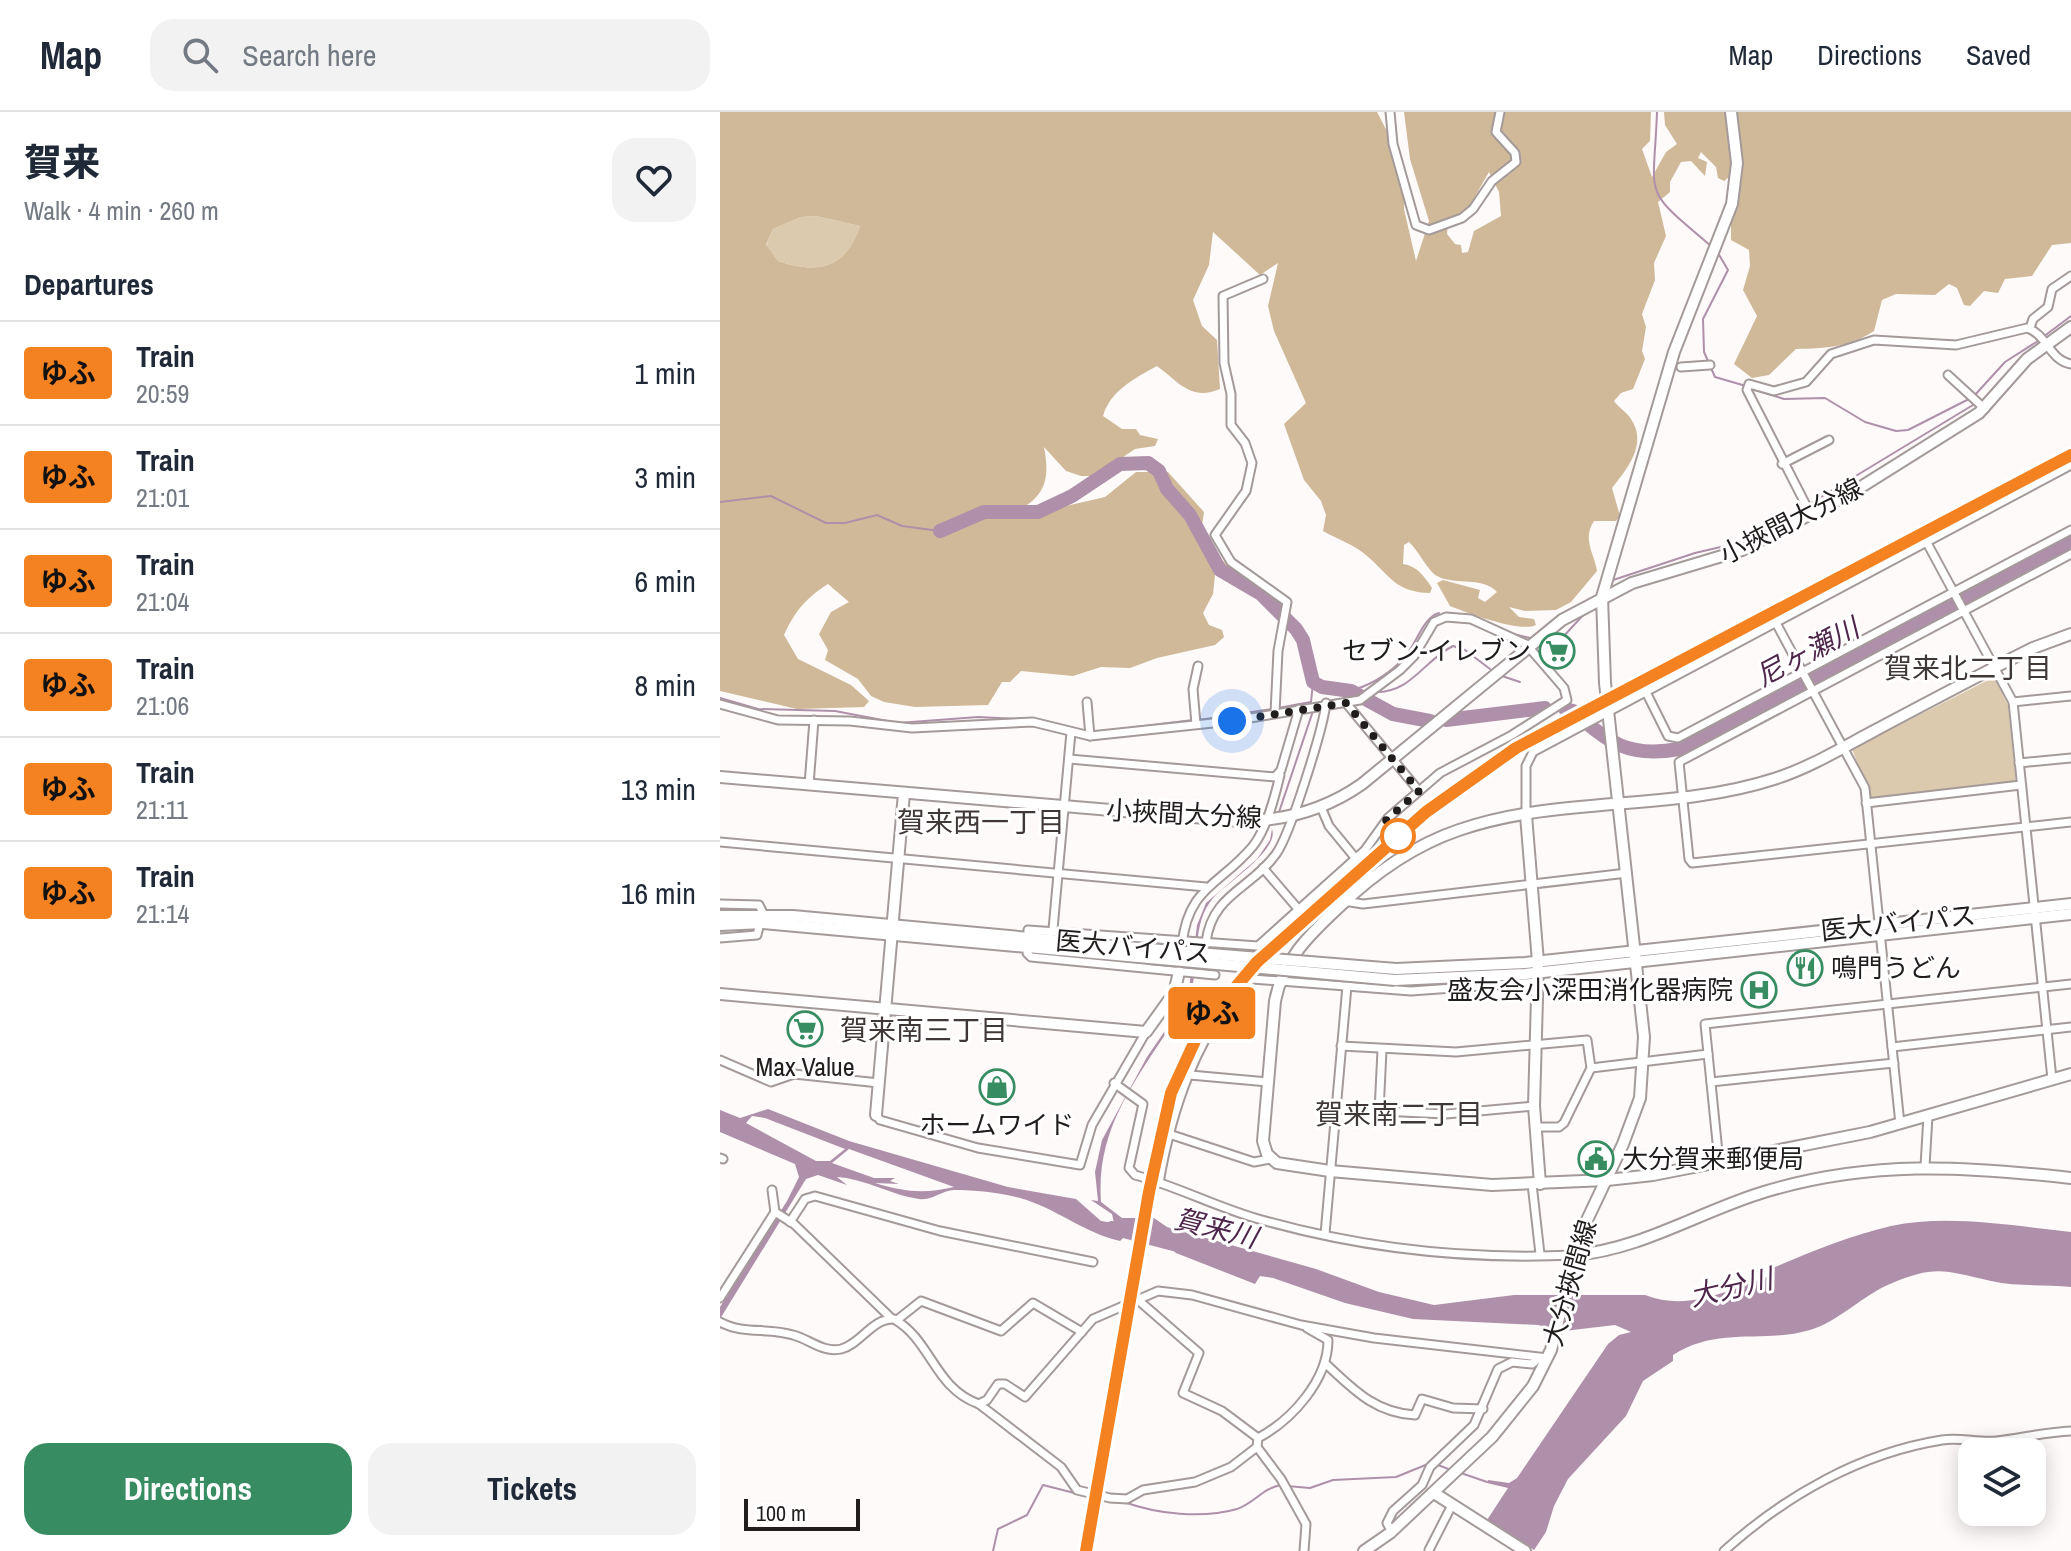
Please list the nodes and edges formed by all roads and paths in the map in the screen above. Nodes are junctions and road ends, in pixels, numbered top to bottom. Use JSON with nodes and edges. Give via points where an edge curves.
{"nodes":[{"id":1,"x":1390,"y":112,"type":"edge"},
{"id":2,"x":1500,"y":112,"type":"edge"},
{"id":3,"x":1731,"y":112,"type":"edge"},
{"id":4,"x":2071,"y":276,"type":"edge"},
{"id":5,"x":1263,"y":279,"type":"dead end"},
{"id":6,"x":2071,"y":327,"type":"edge"},
{"id":7,"x":2030,"y":328,"type":"junction"},
{"id":8,"x":2042,"y":340,"type":"junction"},
{"id":9,"x":2071,"y":364,"type":"edge"},
{"id":10,"x":1710,"y":365,"type":"dead end"},
{"id":11,"x":1681,"y":367,"type":"dead end"},
{"id":12,"x":1948,"y":375,"type":"dead end"},
{"id":13,"x":1982,"y":406,"type":"junction"},
{"id":14,"x":1829,"y":440,"type":"dead end"},
{"id":15,"x":1782,"y":464,"type":"junction"},
{"id":16,"x":2071,"y":465,"type":"edge"},
{"id":17,"x":1810,"y":513,"type":"junction"},
{"id":18,"x":2071,"y":530,"type":"edge"},
{"id":19,"x":1926,"y":541,"type":"junction"},
{"id":20,"x":2071,"y":554,"type":"edge"},
{"id":21,"x":1954,"y":592,"type":"junction"},
{"id":22,"x":1602,"y":597,"type":"junction"},
{"id":23,"x":1964,"y":612,"type":"junction"},
{"id":24,"x":1775,"y":621,"type":"junction"},
{"id":25,"x":2071,"y":634,"type":"edge"},
{"id":26,"x":1529,"y":646,"type":"junction"},
{"id":27,"x":1198,"y":666,"type":"dead end"},
{"id":28,"x":1994,"y":668,"type":"junction"},
{"id":29,"x":1804,"y":672,"type":"junction"},
{"id":30,"x":1645,"y":690,"type":"junction"},
{"id":31,"x":1814,"y":691,"type":"junction"},
{"id":32,"x":2071,"y":696,"type":"edge"},
{"id":33,"x":1087,"y":702,"type":"dead end"},
{"id":34,"x":2013,"y":702,"type":"junction"},
{"id":35,"x":1346,"y":703,"type":"junction"},
{"id":36,"x":720,"y":704,"type":"edge"},
{"id":37,"x":1322,"y":704,"type":"junction"},
{"id":38,"x":1304,"y":708,"type":"junction"},
{"id":39,"x":1608,"y":709,"type":"junction"},
{"id":40,"x":1275,"y":713,"type":"junction"},
{"id":41,"x":814,"y":720,"type":"junction"},
{"id":42,"x":1196,"y":724,"type":"junction"},
{"id":43,"x":1071,"y":732,"type":"junction"},
{"id":44,"x":1090,"y":736,"type":"junction"},
{"id":45,"x":1844,"y":747,"type":"junction"},
{"id":46,"x":1393,"y":758,"type":"junction"},
{"id":47,"x":2071,"y":758,"type":"edge"},
{"id":48,"x":1069,"y":759,"type":"junction"},
{"id":49,"x":2019,"y":763,"type":"junction"},
{"id":50,"x":1280,"y":772,"type":"junction"},
{"id":51,"x":720,"y":777,"type":"edge"},
{"id":52,"x":809,"y":785,"type":"junction"},
{"id":53,"x":2021,"y":785,"type":"junction"},
{"id":54,"x":1419,"y":791,"type":"junction"},
{"id":55,"x":904,"y":793,"type":"junction"},
{"id":56,"x":1682,"y":798,"type":"junction"},
{"id":57,"x":1866,"y":803,"type":"junction"},
{"id":58,"x":1619,"y":805,"type":"junction"},
{"id":59,"x":1065,"y":807,"type":"junction"},
{"id":60,"x":1321,"y":807,"type":"junction"},
{"id":61,"x":1526,"y":815,"type":"junction"},
{"id":62,"x":1277,"y":819,"type":"junction"},
{"id":63,"x":2071,"y":822,"type":"edge"},
{"id":64,"x":2026,"y":827,"type":"junction"},
{"id":65,"x":720,"y":842,"type":"edge"},
{"id":66,"x":1871,"y":844,"type":"junction"},
{"id":67,"x":898,"y":856,"type":"junction"},
{"id":68,"x":1355,"y":858,"type":"junction"},
{"id":69,"x":1263,"y":868,"type":"junction"},
{"id":70,"x":1059,"y":872,"type":"junction"},
{"id":71,"x":1627,"y":873,"type":"junction"},
{"id":72,"x":1371,"y":877,"type":"junction"},
{"id":73,"x":1531,"y":884,"type":"junction"},
{"id":74,"x":1206,"y":887,"type":"junction"},
{"id":75,"x":1344,"y":901,"type":"junction"},
{"id":76,"x":720,"y":904,"type":"edge"},
{"id":77,"x":2071,"y":904,"type":"edge"},
{"id":78,"x":1299,"y":910,"type":"junction"},
{"id":79,"x":2035,"y":913,"type":"junction"},
{"id":80,"x":2071,"y":914,"type":"edge"},
{"id":81,"x":725,"y":916,"type":"edge"},
{"id":82,"x":757,"y":920,"type":"junction"},
{"id":83,"x":720,"y":925,"type":"edge"},
{"id":84,"x":1053,"y":929,"type":"junction"},
{"id":85,"x":892,"y":930,"type":"junction"},
{"id":86,"x":1880,"y":930,"type":"junction"},
{"id":87,"x":720,"y":938,"type":"edge"},
{"id":88,"x":1183,"y":941,"type":"junction"},
{"id":89,"x":1206,"y":942,"type":"junction"},
{"id":90,"x":1027,"y":943,"type":"junction"},
{"id":91,"x":1636,"y":956,"type":"junction"},
{"id":92,"x":1179,"y":972,"type":"junction"},
{"id":93,"x":1538,"y":972,"type":"junction"},
{"id":94,"x":1215,"y":975,"type":"dead end"},
{"id":95,"x":1281,"y":980,"type":"junction"},
{"id":96,"x":2071,"y":984,"type":"edge"},
{"id":97,"x":1347,"y":986,"type":"junction"},
{"id":98,"x":2043,"y":987,"type":"junction"},
{"id":99,"x":720,"y":994,"type":"edge"},
{"id":100,"x":1888,"y":1005,"type":"junction"},
{"id":101,"x":885,"y":1008,"type":"junction"},
{"id":102,"x":2071,"y":1027,"type":"edge"},
{"id":103,"x":2047,"y":1029,"type":"junction"},
{"id":104,"x":1146,"y":1032,"type":"junction"},
{"id":105,"x":1536,"y":1044,"type":"junction"},
{"id":106,"x":1341,"y":1046,"type":"junction"},
{"id":107,"x":1892,"y":1047,"type":"junction"},
{"id":108,"x":1382,"y":1050,"type":"junction"},
{"id":109,"x":1708,"y":1054,"type":"junction"},
{"id":110,"x":720,"y":1060,"type":"edge"},
{"id":111,"x":1644,"y":1062,"type":"junction"},
{"id":112,"x":1894,"y":1063,"type":"junction"},
{"id":113,"x":1591,"y":1068,"type":"junction"},
{"id":114,"x":2071,"y":1074,"type":"edge"},
{"id":115,"x":1190,"y":1075,"type":"junction"},
{"id":116,"x":2052,"y":1079,"type":"junction"},
{"id":117,"x":1268,"y":1082,"type":"junction"},
{"id":118,"x":1711,"y":1082,"type":"junction"},
{"id":119,"x":879,"y":1083,"type":"junction"},
{"id":120,"x":1114,"y":1083,"type":"junction"},
{"id":121,"x":1534,"y":1106,"type":"junction"},
{"id":122,"x":1336,"y":1109,"type":"junction"},
{"id":123,"x":1379,"y":1112,"type":"junction"},
{"id":124,"x":876,"y":1115,"type":"joint"},
{"id":125,"x":1928,"y":1116,"type":"junction"},
{"id":126,"x":1900,"y":1124,"type":"junction"},
{"id":127,"x":1535,"y":1127,"type":"junction"},
{"id":128,"x":1169,"y":1134,"type":"junction"},
{"id":129,"x":1270,"y":1159,"type":"junction"},
{"id":130,"x":1719,"y":1162,"type":"junction"},
{"id":131,"x":1925,"y":1166,"type":"junction"},
{"id":132,"x":1330,"y":1171,"type":"junction"},
{"id":133,"x":2071,"y":1178,"type":"edge"},
{"id":134,"x":1607,"y":1180,"type":"junction"},
{"id":135,"x":1159,"y":1183,"type":"junction"},
{"id":136,"x":1536,"y":1184,"type":"junction"},
{"id":137,"x":772,"y":1190,"type":"dead end"},
{"id":138,"x":775,"y":1212,"type":"junction"},
{"id":139,"x":790,"y":1222,"type":"junction"},
{"id":140,"x":1325,"y":1234,"type":"junction"},
{"id":141,"x":1540,"y":1254,"type":"junction"},
{"id":142,"x":1573,"y":1260,"type":"junction"},
{"id":143,"x":1093,"y":1262,"type":"dead end"},
{"id":144,"x":720,"y":1298,"type":"edge"},
{"id":145,"x":1137,"y":1299,"type":"junction"},
{"id":146,"x":894,"y":1319,"type":"junction"},
{"id":147,"x":721,"y":1323,"type":"edge"},
{"id":148,"x":1301,"y":1325,"type":"junction"},
{"id":149,"x":1082,"y":1332,"type":"junction"},
{"id":150,"x":1546,"y":1355,"type":"junction"},
{"id":151,"x":1326,"y":1364,"type":"junction"},
{"id":152,"x":979,"y":1404,"type":"junction"},
{"id":153,"x":1483,"y":1409,"type":"junction"},
{"id":154,"x":2071,"y":1431,"type":"edge"},
{"id":155,"x":1258,"y":1443,"type":"junction"},
{"id":156,"x":1434,"y":1493,"type":"junction"},
{"id":157,"x":1454,"y":1506,"type":"junction"},
{"id":158,"x":1392,"y":1532,"type":"junction"},
{"id":159,"x":1429,"y":1550,"type":"edge"},
{"id":160,"x":1304,"y":1551,"type":"edge"},
{"id":161,"x":1364,"y":1551,"type":"edge"},
{"id":162,"x":1525,"y":1551,"type":"edge"},
{"id":163,"x":1724,"y":1551,"type":"edge"}],
"edges":[{"from":1,"to":2,"type":"street","via":[[1393,144],[1416,225],[1429,230],[1468,214],[1492,181],[1516,162],[1515,153],[1496,132]]},
{"from":3,"to":22,"type":"street","name":"大分挾間線","via":[[1737,163],[1732,204],[1674,352]]},
{"from":4,"to":7,"type":"street","via":[[2052,289],[2048,307]]},
{"from":5,"to":40,"type":"street","via":[[1223,296],[1231,425],[1252,463],[1246,491],[1215,535],[1231,562],[1280,594],[1287,605]]},
{"from":6,"to":8,"type":"street","name":"小挾間大分線"},
{"from":7,"to":8,"type":"street"},
{"from":7,"to":15,"type":"street","via":[[1956,345],[1874,340],[1831,354],[1806,382],[1774,391],[1748,387]]},
{"from":8,"to":9,"type":"street","via":[[2056,359]]},
{"from":8,"to":13,"type":"street","name":"小挾間大分線"},
{"from":10,"to":11,"type":"street"},
{"from":12,"to":13,"type":"street"},
{"from":13,"to":17,"type":"street","name":"小挾間大分線","via":[[1853,492]]},
{"from":14,"to":15,"type":"street"},
{"from":15,"to":17,"type":"street"},
{"from":16,"to":19,"type":"street"},
{"from":17,"to":22,"type":"street","name":"小挾間大分線","via":[[1732,554],[1642,579]]},
{"from":18,"to":21,"type":"street"},
{"from":19,"to":21,"type":"street"},
{"from":19,"to":24,"type":"street"},
{"from":20,"to":23,"type":"street"},
{"from":21,"to":23,"type":"street"},
{"from":21,"to":29,"type":"street"},
{"from":22,"to":26,"type":"street","name":"小挾間大分線"},
{"from":22,"to":39,"type":"street","name":"大分挾間線"},
{"from":23,"to":28,"type":"street"},
{"from":23,"to":31,"type":"street"},
{"from":24,"to":29,"type":"street"},
{"from":24,"to":30,"type":"street"},
{"from":25,"to":28,"type":"street"},
{"from":26,"to":35,"type":"street","via":[[1471,619],[1442,617],[1414,656],[1360,700]]},
{"from":26,"to":46,"type":"street","name":"小挾間大分線"},
{"from":26,"to":54,"type":"street","via":[[1564,688],[1567,700],[1444,770]]},
{"from":27,"to":42,"type":"street","via":[[1193,689]]},
{"from":28,"to":34,"type":"street"},
{"from":28,"to":45,"type":"street"},
{"from":29,"to":30,"type":"street","via":[[1675,739],[1668,736]]},
{"from":29,"to":31,"type":"street"},
{"from":30,"to":39,"type":"street"},
{"from":31,"to":45,"type":"street"},
{"from":31,"to":56,"type":"street","via":[[1679,761]]},
{"from":32,"to":34,"type":"street"},
{"from":33,"to":44,"type":"street"},
{"from":34,"to":49,"type":"street"},
{"from":35,"to":37,"type":"street"},
{"from":35,"to":46,"type":"street"},
{"from":36,"to":41,"type":"street","via":[[762,718]]},
{"from":37,"to":38,"type":"street"},
{"from":37,"to":62,"type":"street"},
{"from":38,"to":40,"type":"street"},
{"from":38,"to":50,"type":"street"},
{"from":39,"to":58,"type":"street","name":"大分挾間線"},
{"from":39,"to":61,"type":"street","via":[[1528,755]]},
{"from":40,"to":42,"type":"street"},
{"from":41,"to":43,"type":"street","via":[[912,728],[1033,722]]},
{"from":41,"to":52,"type":"street"},
{"from":42,"to":44,"type":"street"},
{"from":43,"to":44,"type":"street"},
{"from":43,"to":48,"type":"street"},
{"from":45,"to":56,"type":"street","via":[[1772,780]]},
{"from":45,"to":57,"type":"street","via":[[1862,780]]},
{"from":46,"to":54,"type":"street"},
{"from":46,"to":60,"type":"street","name":"小挾間大分線"},
{"from":47,"to":49,"type":"street"},
{"from":48,"to":50,"type":"street","via":[[1273,777]]},
{"from":48,"to":59,"type":"street"},
{"from":49,"to":53,"type":"street"},
{"from":50,"to":62,"type":"street"},
{"from":51,"to":52,"type":"street","name":"小挾間大分線"},
{"from":52,"to":55,"type":"street","name":"小挾間大分線"},
{"from":53,"to":57,"type":"street"},
{"from":53,"to":64,"type":"street"},
{"from":54,"to":68,"type":"street"},
{"from":55,"to":59,"type":"street","name":"小挾間大分線"},
{"from":55,"to":67,"type":"street"},
{"from":56,"to":58,"type":"street"},
{"from":56,"to":66,"type":"street","via":[[1692,863]]},
{"from":57,"to":66,"type":"street"},
{"from":58,"to":61,"type":"street"},
{"from":58,"to":71,"type":"street","name":"大分挾間線"},
{"from":59,"to":62,"type":"street","name":"小挾間大分線"},
{"from":59,"to":70,"type":"street"},
{"from":60,"to":62,"type":"street","name":"小挾間大分線"},
{"from":60,"to":68,"type":"street"},
{"from":61,"to":72,"type":"street","via":[[1450,833]]},
{"from":61,"to":73,"type":"street"},
{"from":62,"to":69,"type":"street","via":[[1279,850]]},
{"from":62,"to":74,"type":"street"},
{"from":63,"to":64,"type":"street"},
{"from":64,"to":66,"type":"street"},
{"from":64,"to":79,"type":"street"},
{"from":65,"to":67,"type":"street"},
{"from":66,"to":86,"type":"street"},
{"from":67,"to":70,"type":"street"},
{"from":67,"to":85,"type":"street"},
{"from":68,"to":72,"type":"street"},
{"from":68,"to":78,"type":"street"},
{"from":69,"to":78,"type":"street"},
{"from":69,"to":89,"type":"street","via":[[1217,908]]},
{"from":70,"to":74,"type":"street"},
{"from":70,"to":84,"type":"street"},
{"from":71,"to":73,"type":"street"},
{"from":71,"to":91,"type":"street","name":"大分挾間線"},
{"from":72,"to":75,"type":"street"},
{"from":73,"to":75,"type":"street","via":[[1363,904]]},
{"from":73,"to":93,"type":"street"},
{"from":74,"to":88,"type":"street","via":[[1191,907]]},
{"from":75,"to":95,"type":"street","via":[[1302,942]]},
{"from":76,"to":82,"type":"street","via":[[756,904],[763,908]]},
{"from":77,"to":79,"type":"street","name":"医大バイパス"},
{"from":78,"to":89,"type":"street","via":[[1258,946]]},
{"from":79,"to":80,"type":"street","name":"医大バイパス"},
{"from":79,"to":86,"type":"street","name":"医大バイパス"},
{"from":79,"to":98,"type":"street"},
{"from":81,"to":82,"type":"street","name":"医大バイパス"},
{"from":82,"to":83,"type":"street"},
{"from":82,"to":85,"type":"street","name":"医大バイパス"},
{"from":82,"to":87,"type":"street","via":[[757,935]]},
{"from":84,"to":88,"type":"street"},
{"from":84,"to":90,"type":"street","via":[[1030,928]]},
{"from":85,"to":90,"type":"street","name":"医大バイパス"},
{"from":85,"to":101,"type":"street"},
{"from":86,"to":91,"type":"street","name":"医大バイパス"},
{"from":86,"to":100,"type":"street"},
{"from":88,"to":89,"type":"street"},
{"from":88,"to":92,"type":"street"},
{"from":90,"to":92,"type":"street","via":[[1031,957]]},
{"from":90,"to":93,"type":"street","name":"医大バイパス","bridge":true,"via":[[1395,974]]},
{"from":91,"to":93,"type":"street","name":"医大バイパス"},
{"from":91,"to":111,"type":"street","name":"大分挾間線"},
{"from":92,"to":94,"type":"street"},
{"from":92,"to":104,"type":"street","via":[[1172,998]]},
{"from":93,"to":97,"type":"street","via":[[1427,991]]},
{"from":93,"to":105,"type":"street"},
{"from":95,"to":97,"type":"street"},
{"from":95,"to":115,"type":"street","via":[[1258,977],[1248,983]]},
{"from":95,"to":117,"type":"street"},
{"from":96,"to":98,"type":"street"},
{"from":97,"to":106,"type":"street"},
{"from":98,"to":100,"type":"street"},
{"from":98,"to":103,"type":"street"},
{"from":99,"to":101,"type":"street"},
{"from":100,"to":107,"type":"street"},
{"from":100,"to":109,"type":"street","via":[[1705,1024]]},
{"from":101,"to":104,"type":"street"},
{"from":101,"to":119,"type":"street"},
{"from":102,"to":103,"type":"street"},
{"from":103,"to":107,"type":"street"},
{"from":103,"to":116,"type":"street"},
{"from":104,"to":120,"type":"street"},
{"from":105,"to":108,"type":"street","via":[[1456,1052]]},
{"from":105,"to":113,"type":"street","via":[[1587,1040]]},
{"from":105,"to":121,"type":"street"},
{"from":106,"to":108,"type":"street"},
{"from":106,"to":122,"type":"street"},
{"from":107,"to":112,"type":"street"},
{"from":108,"to":123,"type":"street"},
{"from":109,"to":111,"type":"street"},
{"from":109,"to":118,"type":"street"},
{"from":110,"to":119,"type":"street","via":[[771,1082],[794,1074]]},
{"from":111,"to":113,"type":"street"},
{"from":111,"to":134,"type":"street","name":"大分挾間線","via":[[1637,1110]]},
{"from":112,"to":118,"type":"street"},
{"from":112,"to":126,"type":"street"},
{"from":113,"to":127,"type":"street","via":[[1563,1125]]},
{"from":114,"to":116,"type":"street"},
{"from":115,"to":117,"type":"street"},
{"from":115,"to":128,"type":"street"},
{"from":116,"to":125,"type":"street"},
{"from":117,"to":129,"type":"street","via":[[1263,1141]]},
{"from":118,"to":130,"type":"street"},
{"from":119,"to":124,"type":"street"},
{"from":120,"to":124,"type":"street","via":[[1092,1125],[1080,1165],[964,1145]]},
{"from":120,"to":135,"type":"street","via":[[1143,1104],[1129,1168]]},
{"from":121,"to":123,"type":"street","via":[[1446,1114]]},
{"from":121,"to":127,"type":"street"},
{"from":122,"to":123,"type":"street"},
{"from":122,"to":132,"type":"street"},
{"from":125,"to":126,"type":"street"},
{"from":125,"to":131,"type":"street"},
{"from":126,"to":130,"type":"street"},
{"from":127,"to":136,"type":"street"},
{"from":128,"to":129,"type":"street","via":[[1254,1162]]},
{"from":128,"to":135,"type":"street"},
{"from":129,"to":132,"type":"street"},
{"from":130,"to":134,"type":"street"},
{"from":131,"to":133,"type":"street"},
{"from":131,"to":142,"type":"street","via":[[1880,1168],[1764,1191]]},
{"from":132,"to":136,"type":"street"},
{"from":132,"to":140,"type":"street"},
{"from":134,"to":136,"type":"street"},
{"from":134,"to":142,"type":"street","name":"大分挾間線"},
{"from":135,"to":140,"type":"street","via":[[1254,1217]]},
{"from":136,"to":141,"type":"street"},
{"from":137,"to":138,"type":"street"},
{"from":138,"to":139,"type":"street"},
{"from":138,"to":144,"type":"street"},
{"from":139,"to":143,"type":"street","via":[[805,1199],[815,1196],[965,1237]]},
{"from":139,"to":146,"type":"street"},
{"from":140,"to":141,"type":"street","via":[[1453,1254]]},
{"from":141,"to":142,"type":"street"},
{"from":142,"to":150,"type":"street","name":"大分挾間線"},
{"from":145,"to":148,"type":"street","via":[[1158,1291],[1192,1295]]},
{"from":145,"to":149,"type":"street","via":[[1099,1315]]},
{"from":145,"to":155,"type":"street","via":[[1199,1353],[1183,1393],[1222,1411]]},
{"from":146,"to":147,"type":"street","via":[[836,1349],[789,1333],[741,1330]]},
{"from":146,"to":149,"type":"street","via":[[921,1301],[1001,1331],[1033,1303]]},
{"from":146,"to":152,"type":"street","via":[[930,1355],[947,1385]]},
{"from":148,"to":150,"type":"street","via":[[1398,1342]]},
{"from":148,"to":151,"type":"street","via":[[1328,1340]]},
{"from":149,"to":152,"type":"street","via":[[1028,1394],[1020,1396],[998,1384]]},
{"from":150,"to":153,"type":"street","via":[[1532,1364],[1512,1362],[1498,1369]]},
{"from":150,"to":156,"type":"street","name":"大分挾間線","via":[[1509,1418]]},
{"from":151,"to":153,"type":"street","via":[[1362,1398],[1393,1412],[1415,1415],[1422,1399]]},
{"from":151,"to":155,"type":"street","via":[[1305,1396]]},
{"from":152,"to":155,"type":"street","via":[[1061,1467],[1077,1490],[1110,1498],[1127,1499],[1143,1490],[1195,1482],[1231,1467]]},
{"from":153,"to":158,"type":"street","via":[[1474,1425],[1430,1467],[1422,1485],[1391,1513],[1387,1523]]},
{"from":154,"to":163,"type":"street","via":[[1995,1441],[1945,1439],[1894,1451],[1793,1498]]},
{"from":155,"to":160,"type":"street","via":[[1306,1524]]},
{"from":156,"to":157,"type":"street"},
{"from":156,"to":158,"type":"street","name":"大分挾間線"},
{"from":157,"to":159,"type":"street"},
{"from":157,"to":162,"type":"street"},
{"from":158,"to":161,"type":"street","name":"大分挾間線"}]}
